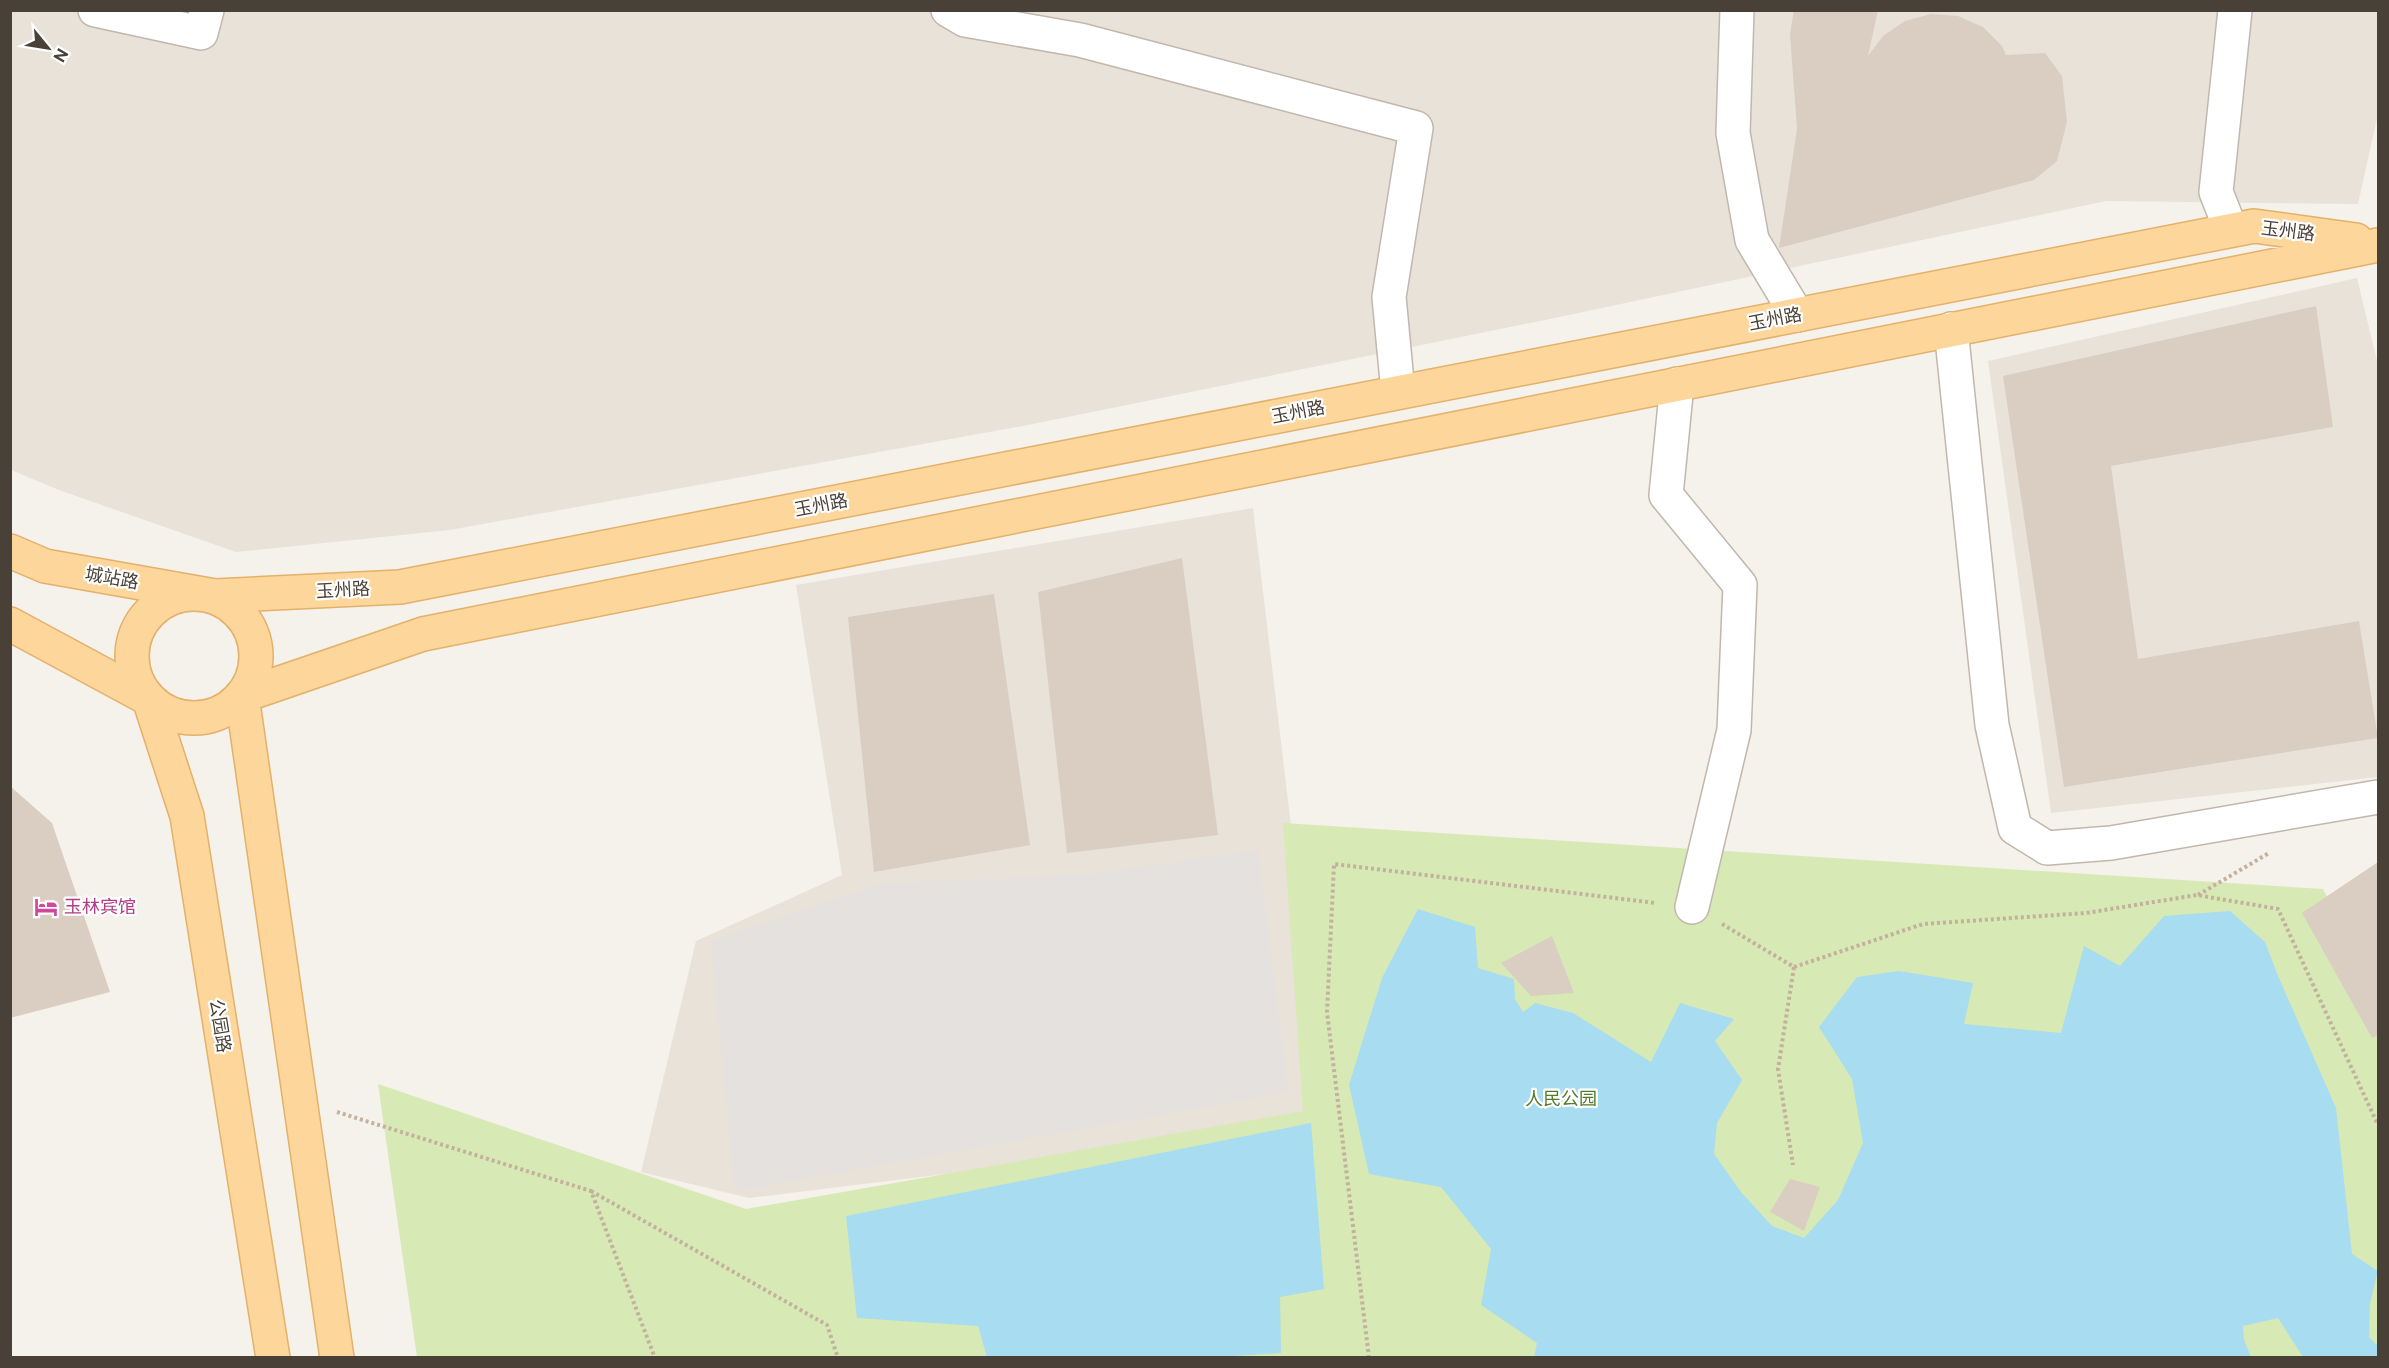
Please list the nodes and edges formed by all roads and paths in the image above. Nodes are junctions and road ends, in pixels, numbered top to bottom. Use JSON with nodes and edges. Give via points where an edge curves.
{"nodes":[{"id":1,"x":95,"y":10,"type":"edge"},
{"id":2,"x":207,"y":10,"type":"edge"},
{"id":3,"x":948,"y":10,"type":"edge"},
{"id":4,"x":1737,"y":10,"type":"edge"},
{"id":5,"x":2235,"y":10,"type":"edge"},
{"id":6,"x":2231,"y":230,"type":"junction"},
{"id":7,"x":2379,"y":244,"type":"edge"},
{"id":8,"x":1797,"y":315,"type":"junction"},
{"id":9,"x":1952,"y":329,"type":"junction"},
{"id":10,"x":1677,"y":384,"type":"junction"},
{"id":11,"x":1398,"y":392,"type":"junction"},
{"id":12,"x":10,"y":551,"type":"edge"},
{"id":13,"x":215,"y":596,"type":"junction"},
{"id":14,"x":10,"y":624,"type":"edge"},
{"id":15,"x":242,"y":696,"type":"junction"},
{"id":16,"x":149,"y":699,"type":"junction"},
{"id":17,"x":2379,"y":797,"type":"edge"},
{"id":18,"x":1692,"y":907,"type":"junction"},
{"id":19,"x":1794,"y":967,"type":"junction"},
{"id":20,"x":299,"y":1100,"type":"junction"},
{"id":21,"x":2379,"y":1125,"type":"edge"},
{"id":22,"x":1793,"y":1164,"type":"dead end"},
{"id":23,"x":591,"y":1191,"type":"junction"},
{"id":24,"x":273,"y":1358,"type":"edge"},
{"id":25,"x":337,"y":1358,"type":"edge"},
{"id":26,"x":655,"y":1358,"type":"edge"},
{"id":27,"x":838,"y":1358,"type":"edge"},
{"id":28,"x":1369,"y":1358,"type":"edge"}],
"edges":[{"from":1,"to":2,"type":"street","via":[[201,33]]},
{"from":3,"to":11,"type":"street","via":[[965,20],[1080,40],[1416,128],[1389,297]]},
{"from":4,"to":8,"type":"street","via":[[1732,133],[1752,240]]},
{"from":5,"to":6,"type":"street","via":[[2216,192]]},
{"from":6,"to":7,"type":"main road","name":"玉州路","via":[[2254,226]]},
{"from":6,"to":8,"type":"main road","name":"玉州路"},
{"from":7,"to":9,"type":"main road","name":"玉州路"},
{"from":8,"to":11,"type":"main road","name":"玉州路"},
{"from":9,"to":10,"type":"main road","name":"玉州路"},
{"from":9,"to":17,"type":"street","via":[[1992,725],[2015,828],[2047,849],[2111,843]]},
{"from":10,"to":15,"type":"main road","name":"玉州路","via":[[423,634]]},
{"from":10,"to":18,"type":"street","via":[[1666,495],[1740,585],[1734,730]]},
{"from":11,"to":13,"type":"main road","name":"玉州路","via":[[400,586]]},
{"from":12,"to":13,"type":"main road","name":"城站路","via":[[45,566]]},
{"from":13,"to":15,"type":"main road","via":[[233,606],[255,638],[253,678]]},
{"from":13,"to":16,"type":"main road","via":[[176,596],[158,605],[144,619],[135,636],[131,658],[136,679]]},
{"from":14,"to":16,"type":"main road"},
{"from":15,"to":16,"type":"main road","via":[[226,710],[206,718],[184,718],[164,711]]},
{"from":15,"to":20,"type":"main road"},
{"from":16,"to":24,"type":"main road","name":"公园路","via":[[187,816]]},
{"from":18,"to":19,"type":"path"},
{"from":18,"to":28,"type":"path","via":[[1334,864],[1327,1012]]},
{"from":19,"to":21,"type":"path","via":[[1923,924],[2086,914],[2197,895],[2278,909]]},
{"from":19,"to":22,"type":"path","via":[[1778,1069]]},
{"from":20,"to":23,"type":"path"},
{"from":20,"to":25,"type":"main road"},
{"from":23,"to":26,"type":"path"},
{"from":23,"to":27,"type":"path","via":[[827,1325]]}]}
